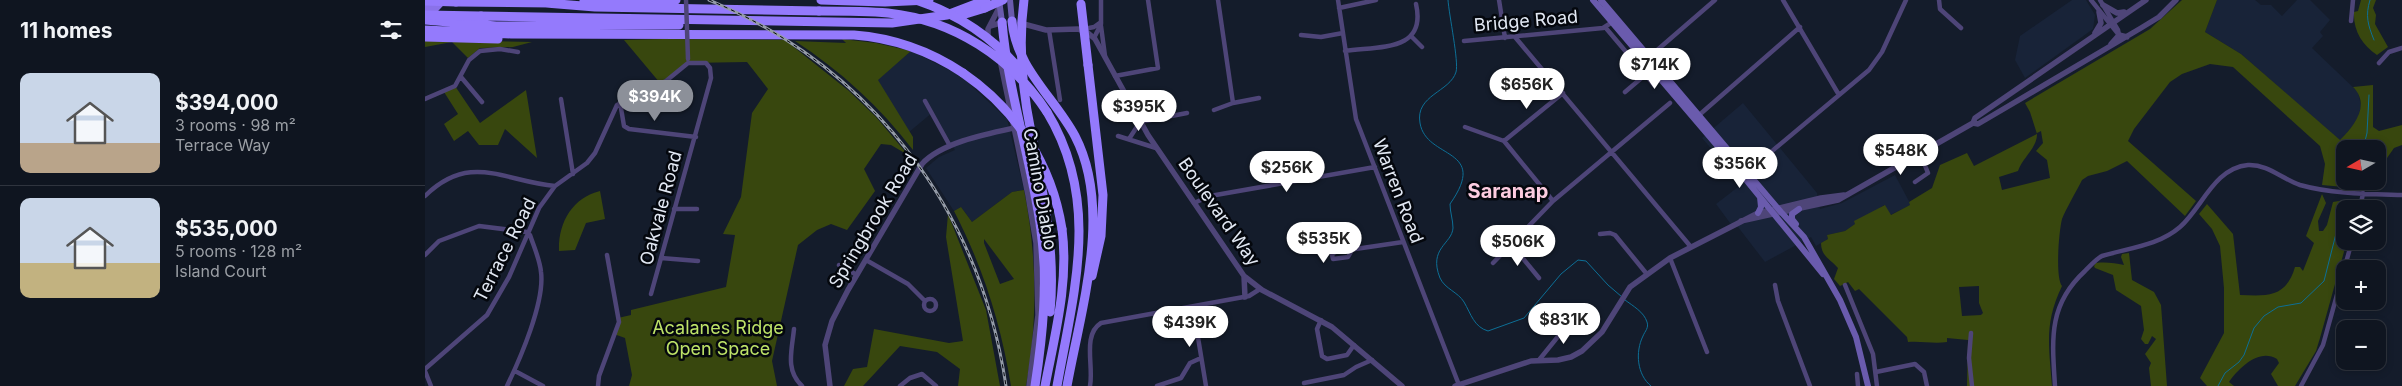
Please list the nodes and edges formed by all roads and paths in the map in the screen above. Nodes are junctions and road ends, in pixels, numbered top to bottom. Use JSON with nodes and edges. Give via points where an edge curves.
{"nodes":[{"id":1,"x":433,"y":0,"type":"edge"},
{"id":2,"x":443,"y":0,"type":"edge"},
{"id":3,"x":676,"y":0,"type":"edge"},
{"id":4,"x":686,"y":0,"type":"edge"},
{"id":5,"x":821,"y":0,"type":"edge"},
{"id":6,"x":916,"y":0,"type":"edge"},
{"id":7,"x":929,"y":0,"type":"edge"},
{"id":8,"x":1010,"y":0,"type":"edge"},
{"id":9,"x":1024,"y":0,"type":"edge"},
{"id":10,"x":1101,"y":0,"type":"edge"},
{"id":11,"x":1148,"y":0,"type":"edge"},
{"id":12,"x":1218,"y":0,"type":"edge"},
{"id":13,"x":1338,"y":0,"type":"edge"},
{"id":14,"x":1376,"y":0,"type":"edge"},
{"id":15,"x":1501,"y":0,"type":"edge"},
{"id":16,"x":1593,"y":0,"type":"edge"},
{"id":17,"x":1601,"y":0,"type":"edge"},
{"id":18,"x":1705,"y":0,"type":"edge"},
{"id":19,"x":1715,"y":0,"type":"edge"},
{"id":20,"x":1783,"y":0,"type":"edge"},
{"id":21,"x":1906,"y":0,"type":"edge"},
{"id":22,"x":1939,"y":0,"type":"edge"},
{"id":23,"x":2091,"y":0,"type":"edge"},
{"id":24,"x":2146,"y":0,"type":"edge"},
{"id":25,"x":2176,"y":0,"type":"edge"},
{"id":26,"x":2353,"y":0,"type":"edge"},
{"id":27,"x":425,"y":1,"type":"edge"},
{"id":28,"x":851,"y":1,"type":"edge"},
{"id":29,"x":1001,"y":2,"type":"edge"},
{"id":30,"x":1081,"y":2,"type":"edge"},
{"id":31,"x":546,"y":3,"type":"junction"},
{"id":32,"x":985,"y":3,"type":"edge"},
{"id":33,"x":2102,"y":3,"type":"edge"},
{"id":34,"x":1416,"y":4,"type":"dead end"},
{"id":35,"x":1709,"y":5,"type":"junction"},
{"id":36,"x":1339,"y":8,"type":"junction"},
{"id":37,"x":425,"y":10,"type":"edge"},
{"id":38,"x":2129,"y":11,"type":"junction"},
{"id":39,"x":2099,"y":12,"type":"junction"},
{"id":40,"x":425,"y":15,"type":"edge"},
{"id":41,"x":425,"y":20,"type":"edge"},
{"id":42,"x":1615,"y":20,"type":"junction"},
{"id":43,"x":1012,"y":21,"type":"junction"},
{"id":44,"x":714,"y":22,"type":"junction"},
{"id":45,"x":1002,"y":22,"type":"junction"},
{"id":46,"x":1101,"y":22,"type":"junction"},
{"id":47,"x":2351,"y":22,"type":"dead end"},
{"id":48,"x":2111,"y":23,"type":"junction"},
{"id":49,"x":991,"y":26,"type":"junction"},
{"id":50,"x":1605,"y":27,"type":"junction"},
{"id":51,"x":1800,"y":27,"type":"junction"},
{"id":52,"x":1961,"y":28,"type":"dead end"},
{"id":53,"x":1049,"y":30,"type":"junction"},
{"id":54,"x":1082,"y":30,"type":"junction"},
{"id":55,"x":1343,"y":33,"type":"junction"},
{"id":56,"x":528,"y":34,"type":"junction"},
{"id":57,"x":426,"y":35,"type":"edge"},
{"id":58,"x":2094,"y":35,"type":"junction"},
{"id":59,"x":2119,"y":35,"type":"junction"},
{"id":60,"x":1301,"y":36,"type":"dead end"},
{"id":61,"x":1412,"y":37,"type":"junction"},
{"id":62,"x":1515,"y":37,"type":"junction"},
{"id":63,"x":2127,"y":37,"type":"junction"},
{"id":64,"x":1094,"y":38,"type":"junction"},
{"id":65,"x":1507,"y":38,"type":"junction"},
{"id":66,"x":1464,"y":41,"type":"dead end"},
{"id":67,"x":1422,"y":47,"type":"dead end"},
{"id":68,"x":2109,"y":48,"type":"junction"},
{"id":69,"x":2402,"y":48,"type":"edge"},
{"id":70,"x":1345,"y":51,"type":"junction"},
{"id":71,"x":518,"y":52,"type":"dead end"},
{"id":72,"x":1106,"y":57,"type":"junction"},
{"id":73,"x":1647,"y":59,"type":"junction"},
{"id":74,"x":688,"y":61,"type":"junction"},
{"id":75,"x":2379,"y":63,"type":"dead end"},
{"id":76,"x":1645,"y":75,"type":"junction"},
{"id":77,"x":1115,"y":76,"type":"junction"},
{"id":78,"x":461,"y":77,"type":"junction"},
{"id":79,"x":1655,"y":85,"type":"dead end"},
{"id":80,"x":1625,"y":92,"type":"dead end"},
{"id":81,"x":1563,"y":93,"type":"junction"},
{"id":82,"x":1839,"y":95,"type":"junction"},
{"id":83,"x":1259,"y":98,"type":"dead end"},
{"id":84,"x":425,"y":99,"type":"edge"},
{"id":85,"x":561,"y":99,"type":"dead end"},
{"id":86,"x":1060,"y":100,"type":"dead end"},
{"id":87,"x":925,"y":101,"type":"dead end"},
{"id":88,"x":482,"y":102,"type":"dead end"},
{"id":89,"x":620,"y":102,"type":"junction"},
{"id":90,"x":1233,"y":103,"type":"junction"},
{"id":91,"x":1670,"y":103,"type":"dead end"},
{"id":92,"x":1214,"y":110,"type":"dead end"},
{"id":93,"x":1047,"y":112,"type":"junction"},
{"id":94,"x":1187,"y":113,"type":"dead end"},
{"id":95,"x":1699,"y":115,"type":"junction"},
{"id":96,"x":1694,"y":120,"type":"junction"},
{"id":97,"x":1139,"y":122,"type":"junction"},
{"id":98,"x":1973,"y":123,"type":"junction"},
{"id":99,"x":1465,"y":126,"type":"dead end"},
{"id":100,"x":1014,"y":128,"type":"junction"},
{"id":101,"x":1118,"y":136,"type":"dead end"},
{"id":102,"x":695,"y":137,"type":"junction"},
{"id":103,"x":1129,"y":139,"type":"junction"},
{"id":104,"x":1504,"y":141,"type":"junction"},
{"id":105,"x":949,"y":146,"type":"junction"},
{"id":106,"x":1156,"y":148,"type":"junction"},
{"id":107,"x":1612,"y":152,"type":"junction"},
{"id":108,"x":1920,"y":153,"type":"junction"},
{"id":109,"x":1375,"y":168,"type":"junction"},
{"id":110,"x":1747,"y":172,"type":"junction"},
{"id":111,"x":573,"y":174,"type":"junction"},
{"id":112,"x":1915,"y":182,"type":"dead end"},
{"id":113,"x":555,"y":186,"type":"junction"},
{"id":114,"x":2363,"y":194,"type":"junction"},
{"id":115,"x":1844,"y":195,"type":"junction"},
{"id":116,"x":2402,"y":195,"type":"edge"},
{"id":117,"x":425,"y":196,"type":"edge"},
{"id":118,"x":1759,"y":196,"type":"junction"},
{"id":119,"x":1834,"y":196,"type":"junction"},
{"id":120,"x":2362,"y":200,"type":"edge"},
{"id":121,"x":1553,"y":202,"type":"junction"},
{"id":122,"x":1194,"y":203,"type":"junction"},
{"id":123,"x":1817,"y":206,"type":"junction"},
{"id":124,"x":697,"y":209,"type":"dead end"},
{"id":125,"x":1799,"y":209,"type":"junction"},
{"id":126,"x":674,"y":210,"type":"junction"},
{"id":127,"x":1776,"y":211,"type":"junction"},
{"id":128,"x":1758,"y":213,"type":"junction"},
{"id":129,"x":1741,"y":221,"type":"junction"},
{"id":130,"x":527,"y":232,"type":"junction"},
{"id":131,"x":1800,"y":232,"type":"junction"},
{"id":132,"x":1600,"y":234,"type":"dead end"},
{"id":133,"x":1403,"y":242,"type":"junction"},
{"id":134,"x":1511,"y":244,"type":"junction"},
{"id":135,"x":1691,"y":247,"type":"junction"},
{"id":136,"x":1352,"y":250,"type":"dead end"},
{"id":137,"x":2349,"y":250,"type":"edge"},
{"id":138,"x":425,"y":255,"type":"edge"},
{"id":139,"x":607,"y":255,"type":"dead end"},
{"id":140,"x":661,"y":258,"type":"junction"},
{"id":141,"x":1670,"y":258,"type":"junction"},
{"id":142,"x":698,"y":260,"type":"dead end"},
{"id":143,"x":867,"y":260,"type":"junction"},
{"id":144,"x":1493,"y":263,"type":"dead end"},
{"id":145,"x":839,"y":264,"type":"dead end"},
{"id":146,"x":1646,"y":273,"type":"junction"},
{"id":147,"x":857,"y":275,"type":"junction"},
{"id":148,"x":1244,"y":276,"type":"junction"},
{"id":149,"x":1825,"y":277,"type":"junction"},
{"id":150,"x":1539,"y":278,"type":"dead end"},
{"id":151,"x":1775,"y":285,"type":"dead end"},
{"id":152,"x":1845,"y":285,"type":"dead end"},
{"id":153,"x":1260,"y":289,"type":"junction"},
{"id":154,"x":651,"y":294,"type":"dead end"},
{"id":155,"x":1245,"y":297,"type":"junction"},
{"id":156,"x":925,"y":301,"type":"dead end"},
{"id":157,"x":1082,"y":305,"type":"junction"},
{"id":158,"x":1193,"y":307,"type":"junction"},
{"id":159,"x":1573,"y":318,"type":"dead end"},
{"id":160,"x":1321,"y":320,"type":"junction"},
{"id":161,"x":794,"y":329,"type":"dead end"},
{"id":162,"x":1971,"y":333,"type":"dead end"},
{"id":163,"x":1354,"y":345,"type":"junction"},
{"id":164,"x":1707,"y":352,"type":"dead end"},
{"id":165,"x":1201,"y":358,"type":"junction"},
{"id":166,"x":1372,"y":360,"type":"junction"},
{"id":167,"x":1539,"y":360,"type":"junction"},
{"id":168,"x":425,"y":370,"type":"edge"},
{"id":169,"x":515,"y":370,"type":"junction"},
{"id":170,"x":1875,"y":372,"type":"junction"},
{"id":171,"x":1857,"y":374,"type":"dead end"},
{"id":172,"x":1304,"y":383,"type":"dead end"},
{"id":173,"x":431,"y":386,"type":"edge"},
{"id":174,"x":507,"y":386,"type":"edge"},
{"id":175,"x":543,"y":386,"type":"edge"},
{"id":176,"x":598,"y":386,"type":"edge"},
{"id":177,"x":802,"y":386,"type":"edge"},
{"id":178,"x":831,"y":386,"type":"edge"},
{"id":179,"x":900,"y":386,"type":"edge"},
{"id":180,"x":937,"y":386,"type":"edge"},
{"id":181,"x":1029,"y":386,"type":"edge"},
{"id":182,"x":1035,"y":386,"type":"edge"},
{"id":183,"x":1039,"y":386,"type":"edge"},
{"id":184,"x":1045,"y":386,"type":"edge"},
{"id":185,"x":1057,"y":386,"type":"edge"},
{"id":186,"x":1067,"y":386,"type":"edge"},
{"id":187,"x":1090,"y":386,"type":"edge"},
{"id":188,"x":1157,"y":386,"type":"edge"},
{"id":189,"x":1206,"y":386,"type":"edge"},
{"id":190,"x":1401,"y":386,"type":"edge"},
{"id":191,"x":1457,"y":386,"type":"edge"},
{"id":192,"x":1810,"y":386,"type":"edge"},
{"id":193,"x":1859,"y":386,"type":"edge"},
{"id":194,"x":1868,"y":386,"type":"edge"},
{"id":195,"x":1877,"y":386,"type":"edge"},
{"id":196,"x":1927,"y":386,"type":"edge"},
{"id":197,"x":1972,"y":386,"type":"edge"},
{"id":198,"x":2055,"y":386,"type":"edge"},
{"id":199,"x":2301,"y":386,"type":"edge"}],
"edges":[{"from":1,"to":37,"type":"highway"},
{"from":2,"to":41,"type":"highway"},
{"from":3,"to":31,"type":"highway"},
{"from":4,"to":74,"type":"street","bridge":true},
{"from":5,"to":28,"type":"highway"},
{"from":6,"to":93,"type":"highway","bridge":true,"via":[[959,19],[996,46],[1031,83]]},
{"from":7,"to":28,"type":"highway"},
{"from":8,"to":43,"type":"main road"},
{"from":9,"to":183,"type":"highway","bridge":true,"via":[[1021,70],[1052,256],[1050,304]]},
{"from":10,"to":46,"type":"street"},
{"from":11,"to":77,"type":"street","via":[[1158,68]]},
{"from":12,"to":90,"type":"street"},
{"from":13,"to":36,"type":"street","name":"Warren Road"},
{"from":14,"to":36,"type":"street"},
{"from":15,"to":65,"type":"street"},
{"from":16,"to":42,"type":"main road"},
{"from":17,"to":42,"type":"main road"},
{"from":18,"to":35,"type":"street"},
{"from":19,"to":35,"type":"street"},
{"from":20,"to":51,"type":"street"},
{"from":21,"to":82,"type":"street","via":[[1882,53],[1869,70]]},
{"from":22,"to":52,"type":"street","via":[[1940,9]]},
{"from":23,"to":39,"type":"street"},
{"from":24,"to":38,"type":"street"},
{"from":25,"to":63,"type":"street","via":[[2159,16]]},
{"from":26,"to":47,"type":"street"},
{"from":27,"to":31,"type":"highway","bridge":true},
{"from":29,"to":32,"type":"highway","bridge":true},
{"from":29,"to":45,"type":"main road"},
{"from":29,"to":49,"type":"street"},
{"from":30,"to":157,"type":"highway","bridge":true,"via":[[1103,211],[1090,287]]},
{"from":31,"to":93,"type":"highway","bridge":true,"via":[[897,14],[929,22],[975,42],[1027,85]]},
{"from":32,"to":44,"type":"highway","via":[[964,15],[892,23]]},
{"from":33,"to":38,"type":"street","via":[[2117,14]]},
{"from":33,"to":48,"type":"street"},
{"from":34,"to":61,"type":"street","via":[[1417,22]]},
{"from":35,"to":73,"type":"street"},
{"from":36,"to":55,"type":"street","name":"Warren Road"},
{"from":38,"to":48,"type":"street"},
{"from":39,"to":48,"type":"street"},
{"from":39,"to":58,"type":"street","via":[[2101,23]]},
{"from":40,"to":44,"type":"highway","bridge":true,"via":[[666,18]]},
{"from":41,"to":44,"type":"highway","via":[[504,27],[698,25]]},
{"from":42,"to":50,"type":"street","name":"Bridge Road"},
{"from":42,"to":73,"type":"main road"},
{"from":43,"to":45,"type":"street"},
{"from":43,"to":53,"type":"street"},
{"from":43,"to":157,"type":"highway","via":[[1020,56],[1071,130],[1091,178],[1093,226]]},
{"from":45,"to":49,"type":"street"},
{"from":45,"to":182,"type":"highway","via":[[1044,255],[1044,312]]},
{"from":46,"to":54,"type":"street"},
{"from":46,"to":64,"type":"street"},
{"from":46,"to":72,"type":"street"},
{"from":48,"to":58,"type":"street"},
{"from":48,"to":59,"type":"street"},
{"from":49,"to":100,"type":"street","name":"Camino Diablo","via":[[987,36],[998,53]]},
{"from":50,"to":62,"type":"street","name":"Bridge Road"},
{"from":50,"to":76,"type":"street"},
{"from":51,"to":82,"type":"street"},
{"from":51,"to":95,"type":"street"},
{"from":53,"to":54,"type":"street"},
{"from":53,"to":86,"type":"street"},
{"from":54,"to":64,"type":"street","name":"Boulevard Way"},
{"from":55,"to":60,"type":"street"},
{"from":55,"to":70,"type":"street","name":"Warren Road"},
{"from":56,"to":57,"type":"highway","via":[[513,39]]},
{"from":56,"to":57,"type":"highway","via":[[435,30]]},
{"from":56,"to":184,"type":"highway","bridge":true,"via":[[854,35],[910,46],[963,73],[1002,105],[1030,143],[1051,184],[1062,229],[1064,262],[1063,286]]},
{"from":58,"to":98,"type":"street","via":[[1975,118]]},
{"from":59,"to":63,"type":"street"},
{"from":59,"to":68,"type":"street"},
{"from":61,"to":67,"type":"street"},
{"from":61,"to":70,"type":"street","via":[[1399,43]]},
{"from":62,"to":65,"type":"street","name":"Bridge Road"},
{"from":62,"to":81,"type":"street"},
{"from":63,"to":68,"type":"street"},
{"from":64,"to":72,"type":"street","name":"Boulevard Way"},
{"from":65,"to":66,"type":"street","name":"Bridge Road"},
{"from":68,"to":98,"type":"street","via":[[1978,124]]},
{"from":69,"to":75,"type":"street","via":[[2389,52]]},
{"from":70,"to":109,"type":"street","name":"Warren Road","via":[[1355,119]]},
{"from":71,"to":78,"type":"street","via":[[480,51],[469,60]]},
{"from":72,"to":77,"type":"street","name":"Boulevard Way"},
{"from":73,"to":95,"type":"main road"},
{"from":73,"to":96,"type":"main road"},
{"from":74,"to":89,"type":"street","via":[[666,81]]},
{"from":74,"to":102,"type":"street","name":"Oakvale Road","via":[[706,63],[711,73]]},
{"from":76,"to":79,"type":"street"},
{"from":76,"to":80,"type":"street"},
{"from":77,"to":97,"type":"street","name":"Boulevard Way"},
{"from":78,"to":84,"type":"street","via":[[455,86]]},
{"from":78,"to":88,"type":"street"},
{"from":81,"to":104,"type":"street"},
{"from":81,"to":107,"type":"street"},
{"from":82,"to":110,"type":"street"},
{"from":83,"to":90,"type":"street"},
{"from":85,"to":111,"type":"street"},
{"from":87,"to":105,"type":"street"},
{"from":89,"to":102,"type":"street","via":[[624,126],[629,129]]},
{"from":89,"to":111,"type":"street","name":"Terrace Road","via":[[595,153]]},
{"from":90,"to":92,"type":"street"},
{"from":91,"to":107,"type":"street"},
{"from":93,"to":185,"type":"highway","via":[[1063,141],[1073,171],[1080,213],[1080,254]]},
{"from":94,"to":97,"type":"street"},
{"from":95,"to":96,"type":"street"},
{"from":95,"to":110,"type":"main road"},
{"from":96,"to":118,"type":"main road"},
{"from":97,"to":103,"type":"street"},
{"from":97,"to":106,"type":"street","name":"Boulevard Way"},
{"from":98,"to":108,"type":"street"},
{"from":99,"to":104,"type":"street"},
{"from":100,"to":105,"type":"street","name":"Springbrook Road"},
{"from":100,"to":181,"type":"street","name":"Camino Diablo","via":[[1031,210],[1037,261],[1037,331]]},
{"from":101,"to":103,"type":"street"},
{"from":102,"to":126,"type":"street","name":"Oakvale Road"},
{"from":103,"to":106,"type":"street"},
{"from":104,"to":121,"type":"street"},
{"from":105,"to":143,"type":"street","name":"Springbrook Road","via":[[935,152],[923,164]]},
{"from":106,"to":122,"type":"street","name":"Boulevard Way"},
{"from":107,"to":121,"type":"street"},
{"from":107,"to":135,"type":"street"},
{"from":108,"to":112,"type":"street","via":[[1928,173]]},
{"from":108,"to":115,"type":"street"},
{"from":109,"to":122,"type":"street","via":[[1210,196]]},
{"from":109,"to":133,"type":"street","name":"Warren Road"},
{"from":110,"to":127,"type":"main road"},
{"from":111,"to":113,"type":"street","name":"Terrace Road"},
{"from":113,"to":117,"type":"street","via":[[478,171],[446,178]]},
{"from":113,"to":130,"type":"street","name":"Terrace Road"},
{"from":114,"to":116,"type":"street"},
{"from":114,"to":120,"type":"street"},
{"from":114,"to":198,"type":"street","via":[[2299,184],[2258,166],[2232,169],[2221,177],[2179,228],[2162,240],[2099,257],[2070,284],[2056,314],[2053,330]]},
{"from":115,"to":119,"type":"street"},
{"from":115,"to":123,"type":"street"},
{"from":118,"to":127,"type":"main road"},
{"from":118,"to":128,"type":"main road","via":[[1761,205]]},
{"from":119,"to":123,"type":"street"},
{"from":119,"to":127,"type":"street"},
{"from":121,"to":134,"type":"street"},
{"from":122,"to":148,"type":"street","name":"Boulevard Way"},
{"from":123,"to":125,"type":"street"},
{"from":124,"to":126,"type":"street"},
{"from":125,"to":127,"type":"street"},
{"from":125,"to":131,"type":"main road","via":[[1792,216]]},
{"from":126,"to":140,"type":"street","name":"Oakvale Road"},
{"from":127,"to":128,"type":"street"},
{"from":127,"to":129,"type":"street"},
{"from":127,"to":131,"type":"main road"},
{"from":127,"to":149,"type":"main road"},
{"from":128,"to":129,"type":"street"},
{"from":129,"to":135,"type":"street"},
{"from":130,"to":138,"type":"street","via":[[479,226],[439,241]]},
{"from":130,"to":168,"type":"street","name":"Terrace Road","via":[[509,277],[487,315]]},
{"from":130,"to":169,"type":"street","via":[[541,272],[541,293]]},
{"from":131,"to":149,"type":"main road"},
{"from":132,"to":146,"type":"street","via":[[1615,235]]},
{"from":133,"to":136,"type":"street"},
{"from":133,"to":191,"type":"street","name":"Warren Road"},
{"from":134,"to":144,"type":"street"},
{"from":134,"to":150,"type":"street"},
{"from":135,"to":141,"type":"street"},
{"from":137,"to":199,"type":"street","via":[[2323,345]]},
{"from":139,"to":176,"type":"street","via":[[619,322]]},
{"from":140,"to":142,"type":"street"},
{"from":140,"to":154,"type":"street","name":"Oakvale Road"},
{"from":141,"to":146,"type":"street"},
{"from":141,"to":164,"type":"street"},
{"from":143,"to":147,"type":"street","name":"Springbrook Road"},
{"from":143,"to":156,"type":"street","via":[[908,284]]},
{"from":145,"to":147,"type":"street"},
{"from":146,"to":167,"type":"street","via":[[1627,290],[1602,332],[1582,351],[1563,359]]},
{"from":147,"to":178,"type":"street","name":"Springbrook Road","via":[[827,336],[825,353]]},
{"from":148,"to":153,"type":"street","name":"Boulevard Way"},
{"from":148,"to":155,"type":"street"},
{"from":149,"to":194,"type":"main road","via":[[1840,300],[1856,337]]},
{"from":151,"to":192,"type":"street"},
{"from":152,"to":170,"type":"street","via":[[1865,330]]},
{"from":153,"to":155,"type":"street"},
{"from":153,"to":160,"type":"street","name":"Boulevard Way"},
{"from":155,"to":158,"type":"street"},
{"from":157,"to":186,"type":"highway"},
{"from":158,"to":165,"type":"street"},
{"from":158,"to":187,"type":"street","via":[[1097,326],[1090,337]]},
{"from":159,"to":167,"type":"street"},
{"from":160,"to":163,"type":"street","name":"Boulevard Way"},
{"from":160,"to":163,"type":"street","via":[[1317,330],[1322,356],[1327,359],[1347,355]]},
{"from":161,"to":177,"type":"street","via":[[792,372]]},
{"from":162,"to":197,"type":"street"},
{"from":163,"to":166,"type":"street","name":"Boulevard Way"},
{"from":165,"to":188,"type":"street","via":[[1190,363],[1181,378]]},
{"from":165,"to":189,"type":"street"},
{"from":166,"to":172,"type":"street","via":[[1339,377]]},
{"from":166,"to":190,"type":"street","name":"Boulevard Way"},
{"from":167,"to":191,"type":"street"},
{"from":168,"to":173,"type":"street"},
{"from":169,"to":174,"type":"street"},
{"from":169,"to":175,"type":"street"},
{"from":170,"to":195,"type":"street"},
{"from":170,"to":196,"type":"street","via":[[1915,364],[1924,372]]},
{"from":171,"to":193,"type":"street"},
{"from":179,"to":180,"type":"street","via":[[923,374]]}]}
